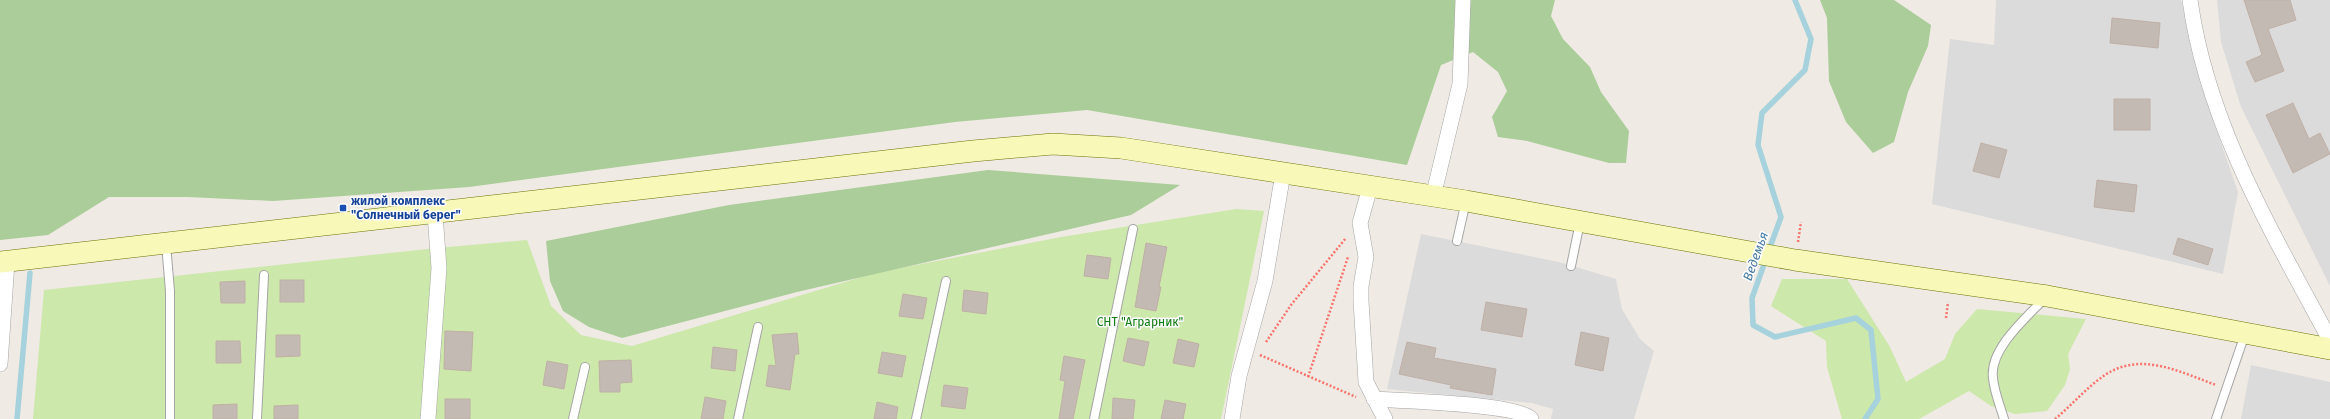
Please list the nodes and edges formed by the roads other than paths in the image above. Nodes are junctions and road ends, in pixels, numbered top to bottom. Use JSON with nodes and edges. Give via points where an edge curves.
{"nodes":[{"id":1,"x":1463,"y":0,"type":"edge"},
{"id":2,"x":2190,"y":0,"type":"edge"},
{"id":3,"x":1283,"y":173,"type":"junction"},
{"id":4,"x":1370,"y":187,"type":"junction"},
{"id":5,"x":1433,"y":196,"type":"junction"},
{"id":6,"x":1466,"y":201,"type":"junction"},
{"id":7,"x":435,"y":214,"type":"junction"},
{"id":8,"x":1580,"y":222,"type":"junction"},
{"id":9,"x":1133,"y":229,"type":"dead end"},
{"id":10,"x":1457,"y":241,"type":"dead end"},
{"id":11,"x":166,"y":243,"type":"junction"},
{"id":12,"x":4,"y":262,"type":"edge"},
{"id":13,"x":1571,"y":266,"type":"dead end"},
{"id":14,"x":264,"y":275,"type":"dead end"},
{"id":15,"x":946,"y":281,"type":"dead end"},
{"id":16,"x":2047,"y":296,"type":"junction"},
{"id":17,"x":758,"y":328,"type":"dead end"},
{"id":18,"x":2245,"y":333,"type":"junction"},
{"id":19,"x":2330,"y":340,"type":"edge"},
{"id":20,"x":2330,"y":348,"type":"edge"},
{"id":21,"x":0,"y":364,"type":"edge"},
{"id":22,"x":585,"y":367,"type":"dead end"},
{"id":23,"x":1374,"y":399,"type":"junction"},
{"id":24,"x":170,"y":419,"type":"edge"},
{"id":25,"x":257,"y":419,"type":"edge"},
{"id":26,"x":428,"y":419,"type":"edge"},
{"id":27,"x":573,"y":419,"type":"edge"},
{"id":28,"x":738,"y":419,"type":"edge"},
{"id":29,"x":916,"y":419,"type":"edge"},
{"id":30,"x":1094,"y":419,"type":"edge"},
{"id":31,"x":1232,"y":419,"type":"edge"},
{"id":32,"x":1385,"y":419,"type":"edge"},
{"id":33,"x":1531,"y":419,"type":"edge"},
{"id":34,"x":2004,"y":419,"type":"edge"},
{"id":35,"x":2216,"y":419,"type":"edge"}],
"edges":[{"from":1,"to":5,"type":"street","via":[[1460,84]]},
{"from":2,"to":19,"type":"street","via":[[2203,71],[2221,121],[2245,178]]},
{"from":3,"to":4,"type":"main road"},
{"from":3,"to":7,"type":"main road","via":[[1104,145],[1053,144],[973,150]]},
{"from":3,"to":31,"type":"street","via":[[1265,281],[1239,376]]},
{"from":4,"to":5,"type":"main road"},
{"from":4,"to":23,"type":"street","via":[[1360,223],[1366,257],[1361,294],[1366,382]]},
{"from":5,"to":6,"type":"main road"},
{"from":6,"to":8,"type":"main road"},
{"from":6,"to":10,"type":"lane"},
{"from":7,"to":11,"type":"main road"},
{"from":7,"to":26,"type":"street","via":[[439,268]]},
{"from":8,"to":13,"type":"lane"},
{"from":8,"to":16,"type":"main road","via":[[1795,260]]},
{"from":9,"to":30,"type":"lane"},
{"from":11,"to":12,"type":"main road"},
{"from":11,"to":24,"type":"lane","via":[[170,290]]},
{"from":12,"to":21,"type":"street"},
{"from":14,"to":25,"type":"lane"},
{"from":15,"to":29,"type":"lane"},
{"from":16,"to":18,"type":"main road"},
{"from":16,"to":34,"type":"lane","via":[[2004,342],[1993,366],[1993,378]]},
{"from":17,"to":28,"type":"lane"},
{"from":18,"to":20,"type":"main road"},
{"from":18,"to":35,"type":"lane"},
{"from":22,"to":27,"type":"lane"},
{"from":23,"to":32,"type":"street"},
{"from":23,"to":33,"type":"street","via":[[1480,406],[1520,412]]}]}
